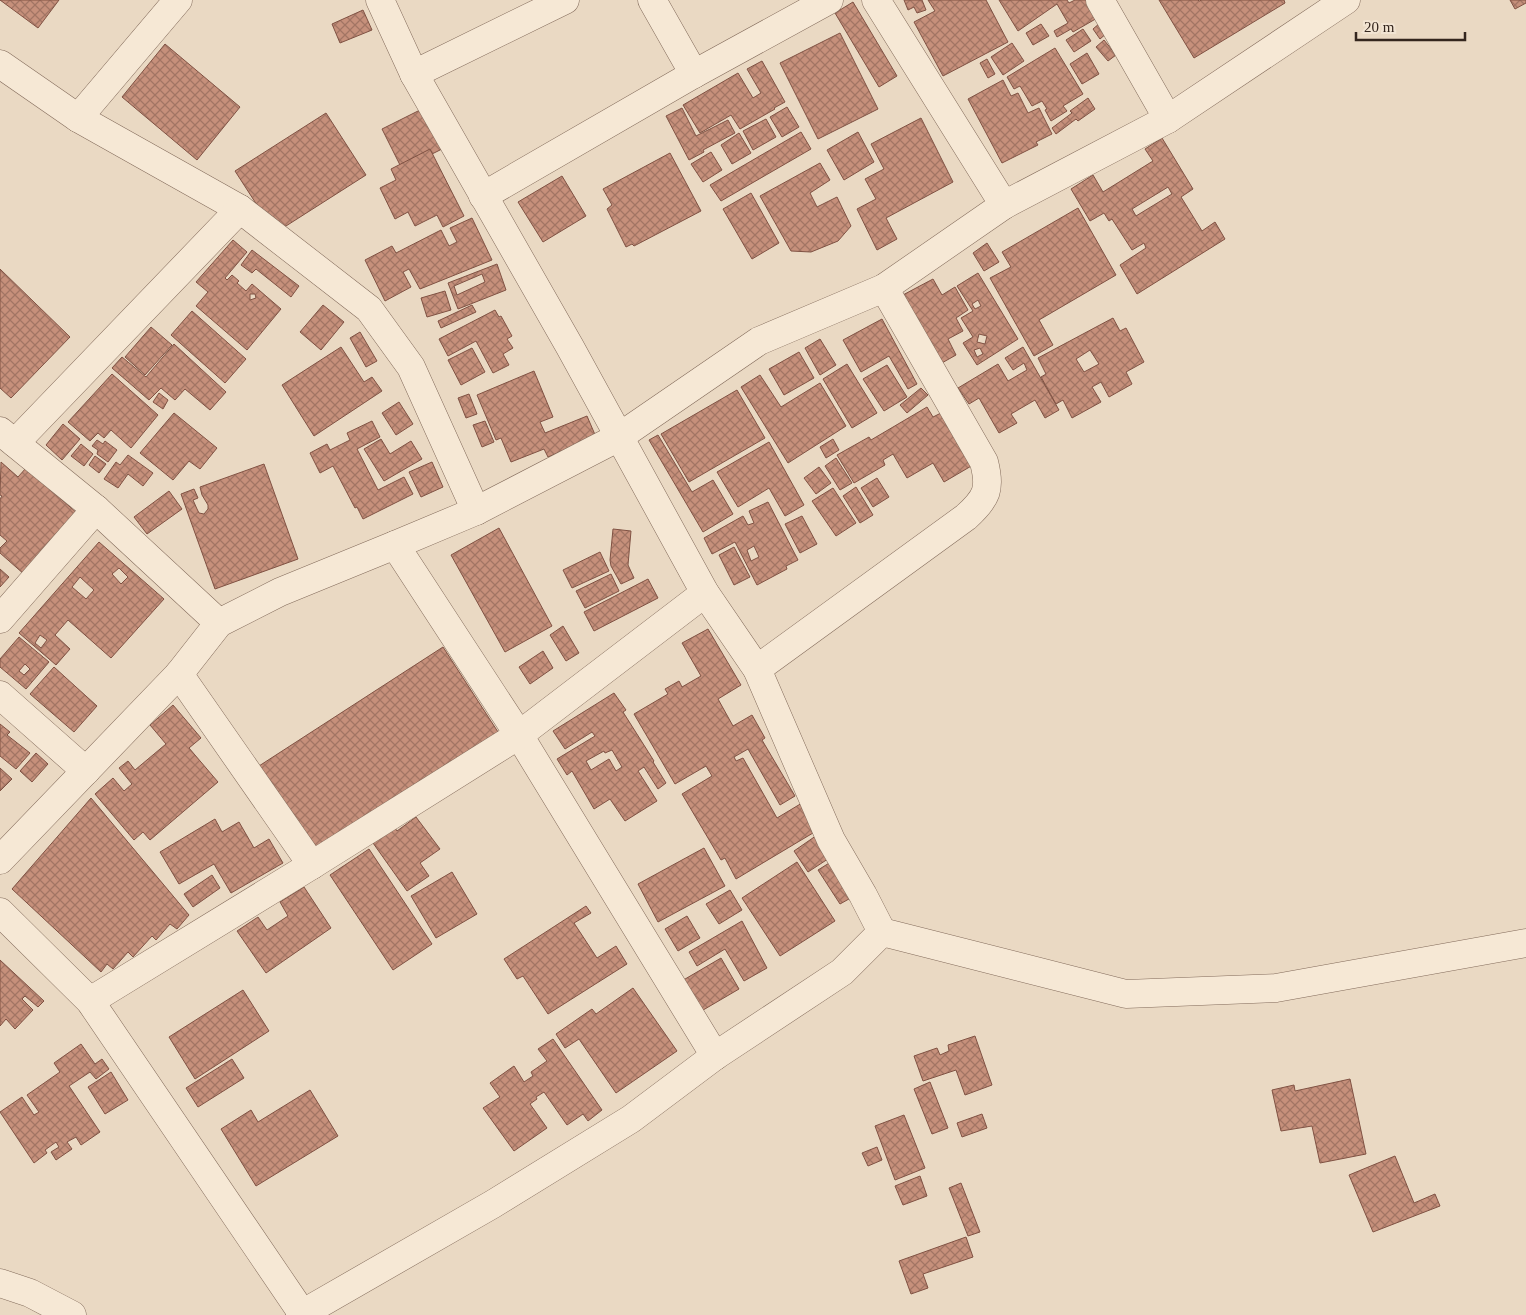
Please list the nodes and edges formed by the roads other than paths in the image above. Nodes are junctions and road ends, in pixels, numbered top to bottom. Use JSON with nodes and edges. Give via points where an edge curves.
{"nodes":[{"id":1,"x":178,"y":0,"type":"edge"},
{"id":2,"x":380,"y":0,"type":"edge"},
{"id":3,"x":565,"y":0,"type":"edge"},
{"id":4,"x":652,"y":0,"type":"edge"},
{"id":5,"x":829,"y":0,"type":"edge"},
{"id":6,"x":876,"y":0,"type":"edge"},
{"id":7,"x":1100,"y":0,"type":"edge"},
{"id":8,"x":1346,"y":0,"type":"edge"},
{"id":9,"x":0,"y":64,"type":"edge"},
{"id":10,"x":414,"y":74,"type":"junction"},
{"id":11,"x":694,"y":74,"type":"junction"},
{"id":12,"x":78,"y":118,"type":"junction"},
{"id":13,"x":1168,"y":119,"type":"junction"},
{"id":14,"x":483,"y":196,"type":"junction"},
{"id":15,"x":1004,"y":205,"type":"junction"},
{"id":16,"x":240,"y":209,"type":"junction"},
{"id":17,"x":884,"y":288,"type":"junction"},
{"id":18,"x":8,"y":437,"type":"edge"},
{"id":19,"x":619,"y":437,"type":"junction"},
{"id":20,"x":96,"y":509,"type":"junction"},
{"id":21,"x":476,"y":511,"type":"junction"},
{"id":22,"x":395,"y":545,"type":"junction"},
{"id":23,"x":705,"y":593,"type":"junction"},
{"id":24,"x":0,"y":619,"type":"edge"},
{"id":25,"x":219,"y":623,"type":"junction"},
{"id":26,"x":757,"y":669,"type":"junction"},
{"id":27,"x":179,"y":674,"type":"junction"},
{"id":28,"x":0,"y":695,"type":"edge"},
{"id":29,"x":519,"y":735,"type":"junction"},
{"id":30,"x":86,"y":771,"type":"junction"},
{"id":31,"x":0,"y":860,"type":"edge"},
{"id":32,"x":312,"y":865,"type":"junction"},
{"id":33,"x":0,"y":912,"type":"edge"},
{"id":34,"x":882,"y":932,"type":"junction"},
{"id":35,"x":1526,"y":943,"type":"edge"},
{"id":36,"x":90,"y":1001,"type":"junction"},
{"id":37,"x":715,"y":1056,"type":"junction"},
{"id":38,"x":0,"y":1282,"type":"edge"},
{"id":39,"x":301,"y":1314,"type":"edge"},
{"id":40,"x":72,"y":1315,"type":"edge"}],
"edges":[{"from":1,"to":12,"type":"street"},
{"from":2,"to":10,"type":"street"},
{"from":3,"to":10,"type":"street"},
{"from":4,"to":11,"type":"street"},
{"from":5,"to":11,"type":"street"},
{"from":6,"to":15,"type":"street"},
{"from":7,"to":13,"type":"street"},
{"from":8,"to":13,"type":"street"},
{"from":9,"to":12,"type":"street"},
{"from":10,"to":14,"type":"street"},
{"from":11,"to":14,"type":"street"},
{"from":12,"to":16,"type":"street"},
{"from":13,"to":15,"type":"street"},
{"from":14,"to":19,"type":"street"},
{"from":15,"to":17,"type":"street"},
{"from":16,"to":18,"type":"street"},
{"from":16,"to":21,"type":"street","via":[[369,309],[411,367]]},
{"from":17,"to":19,"type":"street","via":[[759,341]]},
{"from":17,"to":26,"type":"street","via":[[984,462],[988,487],[980,504],[966,516]]},
{"from":18,"to":20,"type":"street"},
{"from":19,"to":21,"type":"street"},
{"from":19,"to":23,"type":"street"},
{"from":20,"to":24,"type":"street"},
{"from":20,"to":25,"type":"street"},
{"from":21,"to":22,"type":"street"},
{"from":22,"to":25,"type":"street","via":[[280,592]]},
{"from":22,"to":29,"type":"street"},
{"from":23,"to":26,"type":"street"},
{"from":23,"to":29,"type":"street"},
{"from":25,"to":27,"type":"street"},
{"from":26,"to":34,"type":"street","via":[[830,840]]},
{"from":27,"to":30,"type":"street"},
{"from":27,"to":32,"type":"street"},
{"from":28,"to":30,"type":"street"},
{"from":29,"to":32,"type":"street"},
{"from":29,"to":37,"type":"street"},
{"from":30,"to":31,"type":"street"},
{"from":32,"to":36,"type":"street"},
{"from":33,"to":36,"type":"street"},
{"from":34,"to":35,"type":"street","via":[[1126,994],[1276,988]]},
{"from":34,"to":37,"type":"street","via":[[842,972]]},
{"from":36,"to":39,"type":"street"},
{"from":37,"to":39,"type":"street","via":[[631,1119],[493,1204]]},
{"from":38,"to":40,"type":"street"}]}
